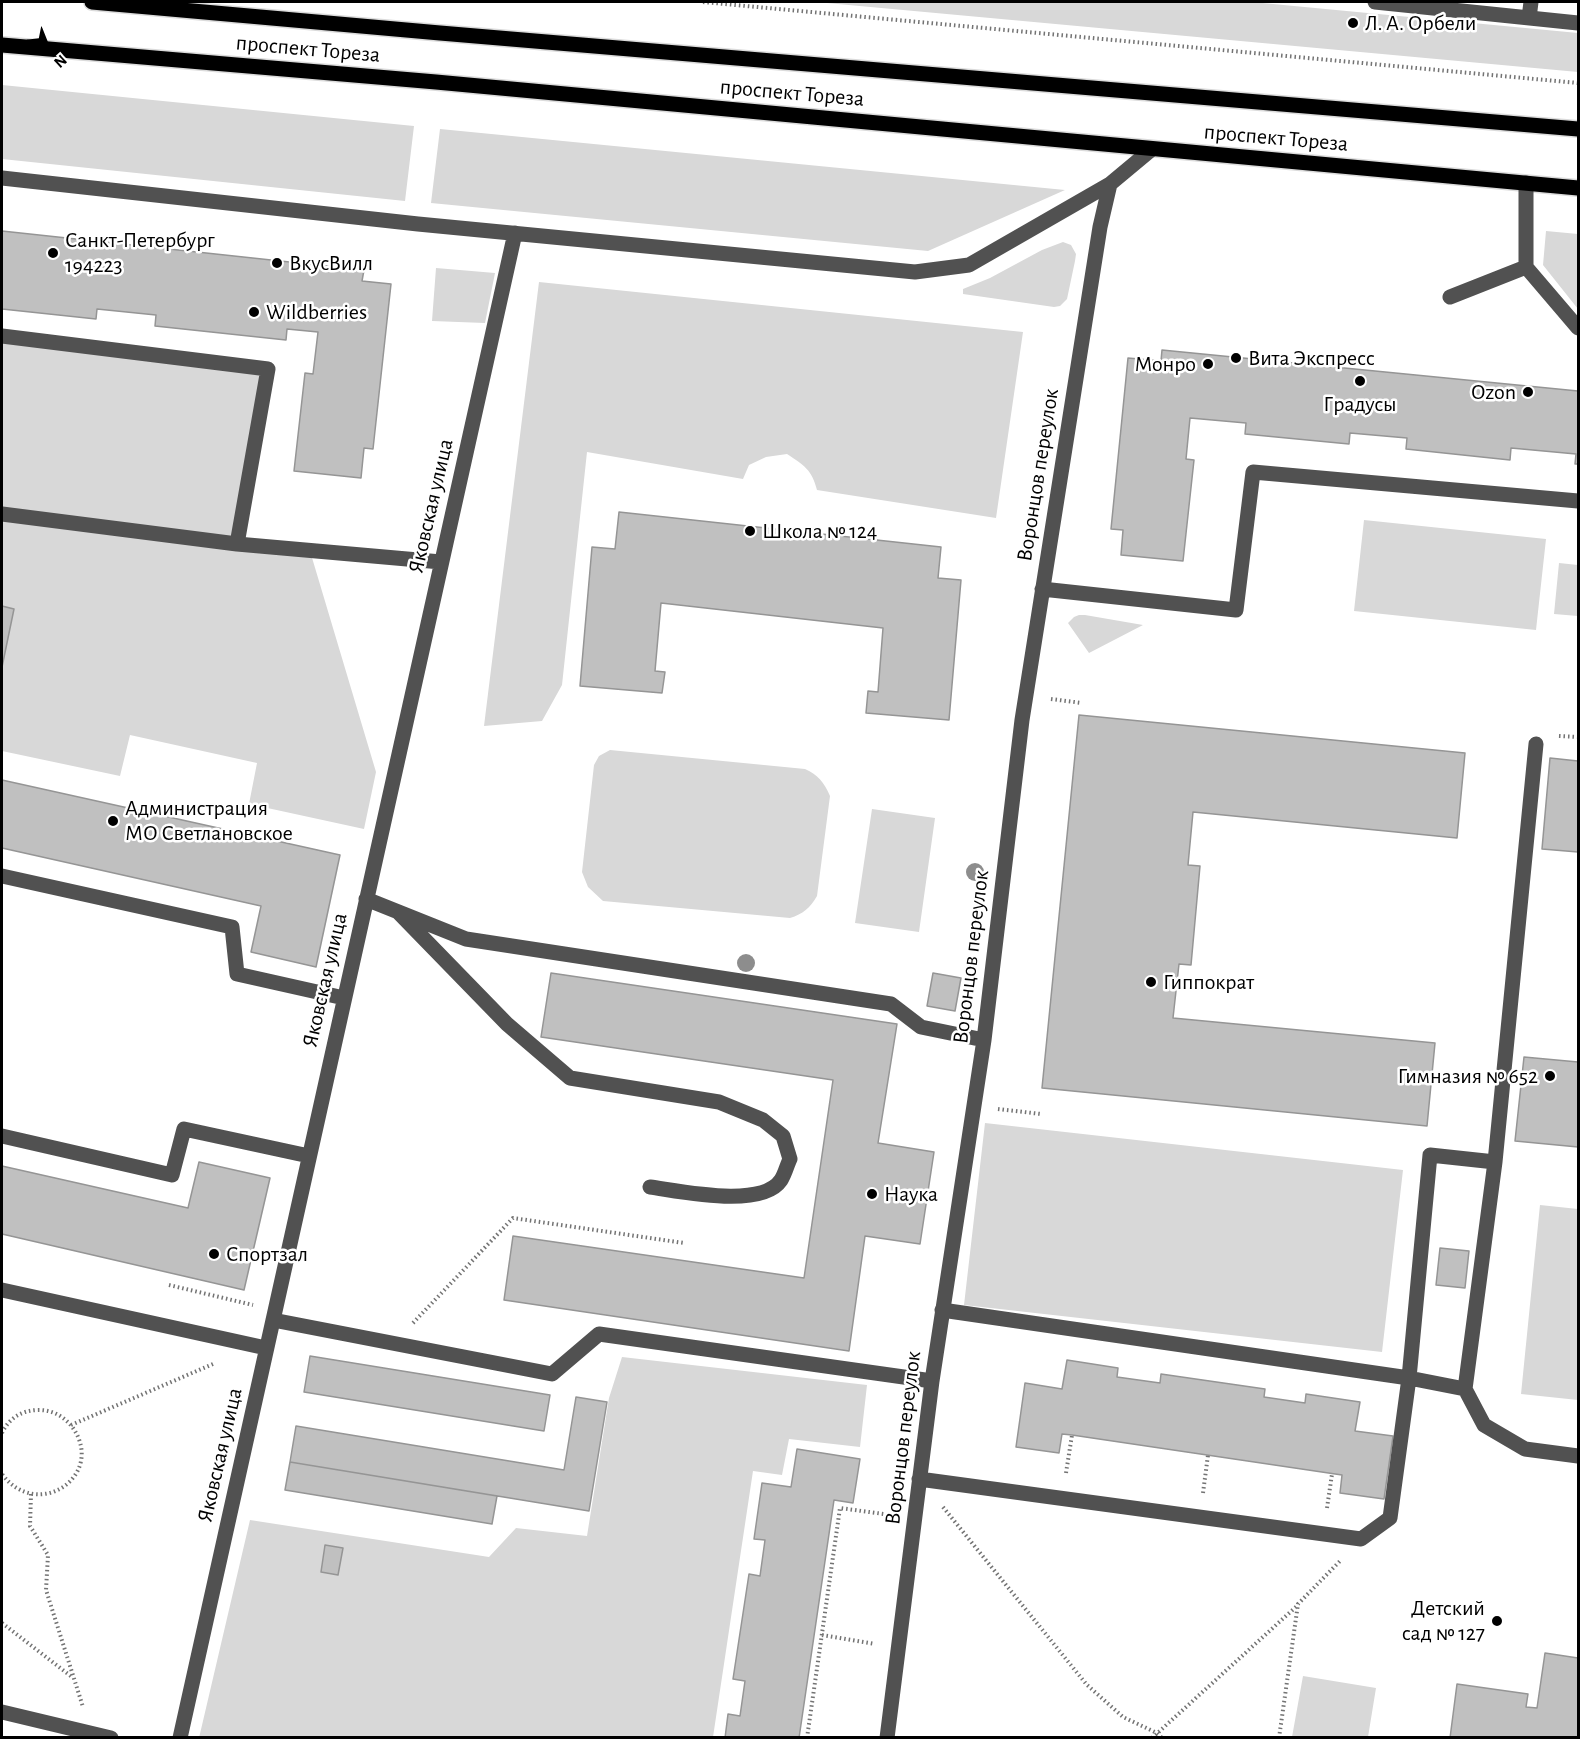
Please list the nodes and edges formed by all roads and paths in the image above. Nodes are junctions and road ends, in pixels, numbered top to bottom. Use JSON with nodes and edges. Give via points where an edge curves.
{"nodes":[{"id":1,"x":92,"y":2,"type":"edge"},
{"id":2,"x":703,"y":2,"type":"edge"},
{"id":3,"x":1375,"y":2,"type":"edge"},
{"id":4,"x":1531,"y":2,"type":"edge"},
{"id":5,"x":1529,"y":18,"type":"junction"},
{"id":6,"x":1578,"y":23,"type":"edge"},
{"id":7,"x":2,"y":45,"type":"edge"},
{"id":8,"x":1578,"y":83,"type":"edge"},
{"id":9,"x":1578,"y":129,"type":"edge"},
{"id":10,"x":1152,"y":149,"type":"junction"},
{"id":11,"x":2,"y":178,"type":"edge"},
{"id":12,"x":1526,"y":183,"type":"junction"},
{"id":13,"x":1110,"y":184,"type":"junction"},
{"id":14,"x":1578,"y":188,"type":"edge"},
{"id":15,"x":515,"y":233,"type":"junction"},
{"id":16,"x":1526,"y":267,"type":"junction"},
{"id":17,"x":1450,"y":297,"type":"dead end"},
{"id":18,"x":1578,"y":328,"type":"edge"},
{"id":19,"x":2,"y":336,"type":"edge"},
{"id":20,"x":1578,"y":501,"type":"edge"},
{"id":21,"x":2,"y":514,"type":"edge"},
{"id":22,"x":237,"y":544,"type":"junction"},
{"id":23,"x":441,"y":562,"type":"junction"},
{"id":24,"x":1042,"y":589,"type":"junction"},
{"id":25,"x":1061,"y":699,"type":"dead end"},
{"id":26,"x":1082,"y":703,"type":"dead end"},
{"id":27,"x":1536,"y":744,"type":"dead end"},
{"id":28,"x":2,"y":876,"type":"edge"},
{"id":29,"x":366,"y":899,"type":"junction"},
{"id":30,"x":399,"y":913,"type":"junction"},
{"id":31,"x":344,"y":998,"type":"junction"},
{"id":32,"x":984,"y":1040,"type":"junction"},
{"id":33,"x":1007,"y":1110,"type":"dead end"},
{"id":34,"x":1041,"y":1114,"type":"dead end"},
{"id":35,"x":2,"y":1137,"type":"edge"},
{"id":36,"x":309,"y":1156,"type":"junction"},
{"id":37,"x":1495,"y":1162,"type":"junction"},
{"id":38,"x":650,"y":1186,"type":"dead end"},
{"id":39,"x":684,"y":1243,"type":"dead end"},
{"id":40,"x":169,"y":1285,"type":"dead end"},
{"id":41,"x":2,"y":1290,"type":"edge"},
{"id":42,"x":228,"y":1299,"type":"dead end"},
{"id":43,"x":942,"y":1310,"type":"junction"},
{"id":44,"x":273,"y":1320,"type":"junction"},
{"id":45,"x":394,"y":1343,"type":"junction"},
{"id":46,"x":261,"y":1347,"type":"junction"},
{"id":47,"x":1409,"y":1378,"type":"junction"},
{"id":48,"x":932,"y":1381,"type":"junction"},
{"id":49,"x":1465,"y":1389,"type":"junction"},
{"id":50,"x":70,"y":1425,"type":"junction"},
{"id":51,"x":2,"y":1432,"type":"edge"},
{"id":52,"x":1072,"y":1435,"type":"dead end"},
{"id":53,"x":1208,"y":1455,"type":"dead end"},
{"id":54,"x":1578,"y":1456,"type":"edge"},
{"id":55,"x":2,"y":1473,"type":"edge"},
{"id":56,"x":1332,"y":1474,"type":"dead end"},
{"id":57,"x":919,"y":1479,"type":"junction"},
{"id":58,"x":31,"y":1494,"type":"junction"},
{"id":59,"x":1061,"y":1498,"type":"junction"},
{"id":60,"x":1199,"y":1517,"type":"junction"},
{"id":61,"x":915,"y":1519,"type":"junction"},
{"id":62,"x":1323,"y":1534,"type":"junction"},
{"id":63,"x":1361,"y":1539,"type":"junction"},
{"id":64,"x":1298,"y":1604,"type":"junction"},
{"id":65,"x":2,"y":1623,"type":"edge"},
{"id":66,"x":822,"y":1635,"type":"junction"},
{"id":67,"x":899,"y":1648,"type":"junction"},
{"id":68,"x":73,"y":1677,"type":"junction"},
{"id":69,"x":2,"y":1712,"type":"edge"},
{"id":70,"x":92,"y":1733,"type":"junction"},
{"id":71,"x":1157,"y":1733,"type":"junction"},
{"id":72,"x":111,"y":1737,"type":"edge"},
{"id":73,"x":180,"y":1737,"type":"edge"},
{"id":74,"x":807,"y":1737,"type":"edge"},
{"id":75,"x":887,"y":1737,"type":"edge"},
{"id":76,"x":1152,"y":1737,"type":"edge"},
{"id":77,"x":1161,"y":1737,"type":"edge"},
{"id":78,"x":1280,"y":1737,"type":"edge"}],
"edges":[{"from":1,"to":9,"type":"main road","name":"проспект Тореза"},
{"from":2,"to":8,"type":"path"},
{"from":3,"to":5,"type":"street"},
{"from":4,"to":5,"type":"street"},
{"from":5,"to":6,"type":"street"},
{"from":7,"to":10,"type":"main road","name":"проспект Тореза"},
{"from":10,"to":12,"type":"main road","name":"проспект Тореза"},
{"from":10,"to":13,"type":"street"},
{"from":11,"to":15,"type":"street"},
{"from":12,"to":14,"type":"main road","name":"проспект Тореза"},
{"from":12,"to":16,"type":"street"},
{"from":13,"to":15,"type":"street","via":[[969,265],[915,272]]},
{"from":13,"to":24,"type":"street","name":"Воронцов переулок"},
{"from":15,"to":23,"type":"street","name":"Яковская улица"},
{"from":16,"to":17,"type":"street"},
{"from":16,"to":18,"type":"street"},
{"from":19,"to":22,"type":"street","via":[[268,369]]},
{"from":20,"to":24,"type":"street","via":[[1253,472],[1236,610]]},
{"from":21,"to":22,"type":"street"},
{"from":22,"to":23,"type":"street"},
{"from":23,"to":29,"type":"street","name":"Яковская улица"},
{"from":24,"to":32,"type":"street","name":"Воронцов переулок","via":[[1022,720]]},
{"from":25,"to":26,"type":"path"},
{"from":27,"to":37,"type":"street"},
{"from":28,"to":31,"type":"street","via":[[232,927],[237,974]]},
{"from":29,"to":30,"type":"street"},
{"from":29,"to":31,"type":"street","name":"Яковская улица"},
{"from":30,"to":32,"type":"street","via":[[466,939],[891,1004],[921,1027]]},
{"from":30,"to":38,"type":"street","via":[[507,1024],[570,1078],[719,1102],[763,1120],[783,1136],[790,1159],[781,1182],[761,1194],[723,1197]]},
{"from":31,"to":36,"type":"street","name":"Яковская улица"},
{"from":32,"to":43,"type":"street","name":"Воронцов переулок"},
{"from":33,"to":34,"type":"path"},
{"from":35,"to":36,"type":"street","via":[[172,1175],[184,1129]]},
{"from":36,"to":44,"type":"street","name":"Яковская улица"},
{"from":37,"to":47,"type":"street","via":[[1430,1155]]},
{"from":37,"to":49,"type":"street"},
{"from":39,"to":45,"type":"path","via":[[513,1218]]},
{"from":40,"to":42,"type":"path"},
{"from":41,"to":46,"type":"street"},
{"from":43,"to":47,"type":"street"},
{"from":43,"to":48,"type":"street","name":"Воронцов переулок"},
{"from":44,"to":45,"type":"street"},
{"from":44,"to":46,"type":"street","name":"Яковская улица"},
{"from":45,"to":48,"type":"street","via":[[552,1374],[600,1334]]},
{"from":46,"to":50,"type":"path"},
{"from":46,"to":73,"type":"street","name":"Яковская улица"},
{"from":47,"to":49,"type":"street"},
{"from":47,"to":63,"type":"street","via":[[1390,1518]]},
{"from":48,"to":57,"type":"street","name":"Воронцов переулок"},
{"from":49,"to":54,"type":"street","via":[[1484,1425],[1525,1449]]},
{"from":50,"to":51,"type":"path","via":[[46,1410],[32,1410],[11,1419]]},
{"from":50,"to":58,"type":"path","via":[[80,1438],[82,1455],[78,1470],[58,1491]]},
{"from":52,"to":59,"type":"path"},
{"from":53,"to":60,"type":"path"},
{"from":55,"to":58,"type":"path","via":[[20,1491]]},
{"from":56,"to":62,"type":"path"},
{"from":57,"to":59,"type":"street"},
{"from":57,"to":61,"type":"street","name":"Воронцов переулок"},
{"from":57,"to":71,"type":"path","via":[[1087,1684],[1123,1717]]},
{"from":58,"to":68,"type":"path","via":[[30,1526],[48,1555],[46,1590]]},
{"from":59,"to":60,"type":"street"},
{"from":60,"to":62,"type":"street"},
{"from":61,"to":66,"type":"path","via":[[840,1508]]},
{"from":61,"to":67,"type":"street","name":"Воронцов переулок"},
{"from":62,"to":63,"type":"street"},
{"from":63,"to":64,"type":"path"},
{"from":64,"to":71,"type":"path"},
{"from":64,"to":78,"type":"path"},
{"from":65,"to":68,"type":"path"},
{"from":66,"to":67,"type":"path"},
{"from":66,"to":74,"type":"path"},
{"from":67,"to":75,"type":"street","name":"Воронцов переулок"},
{"from":68,"to":70,"type":"path"},
{"from":69,"to":70,"type":"street"},
{"from":70,"to":72,"type":"street"},
{"from":71,"to":76,"type":"path"},
{"from":71,"to":77,"type":"path"}]}
